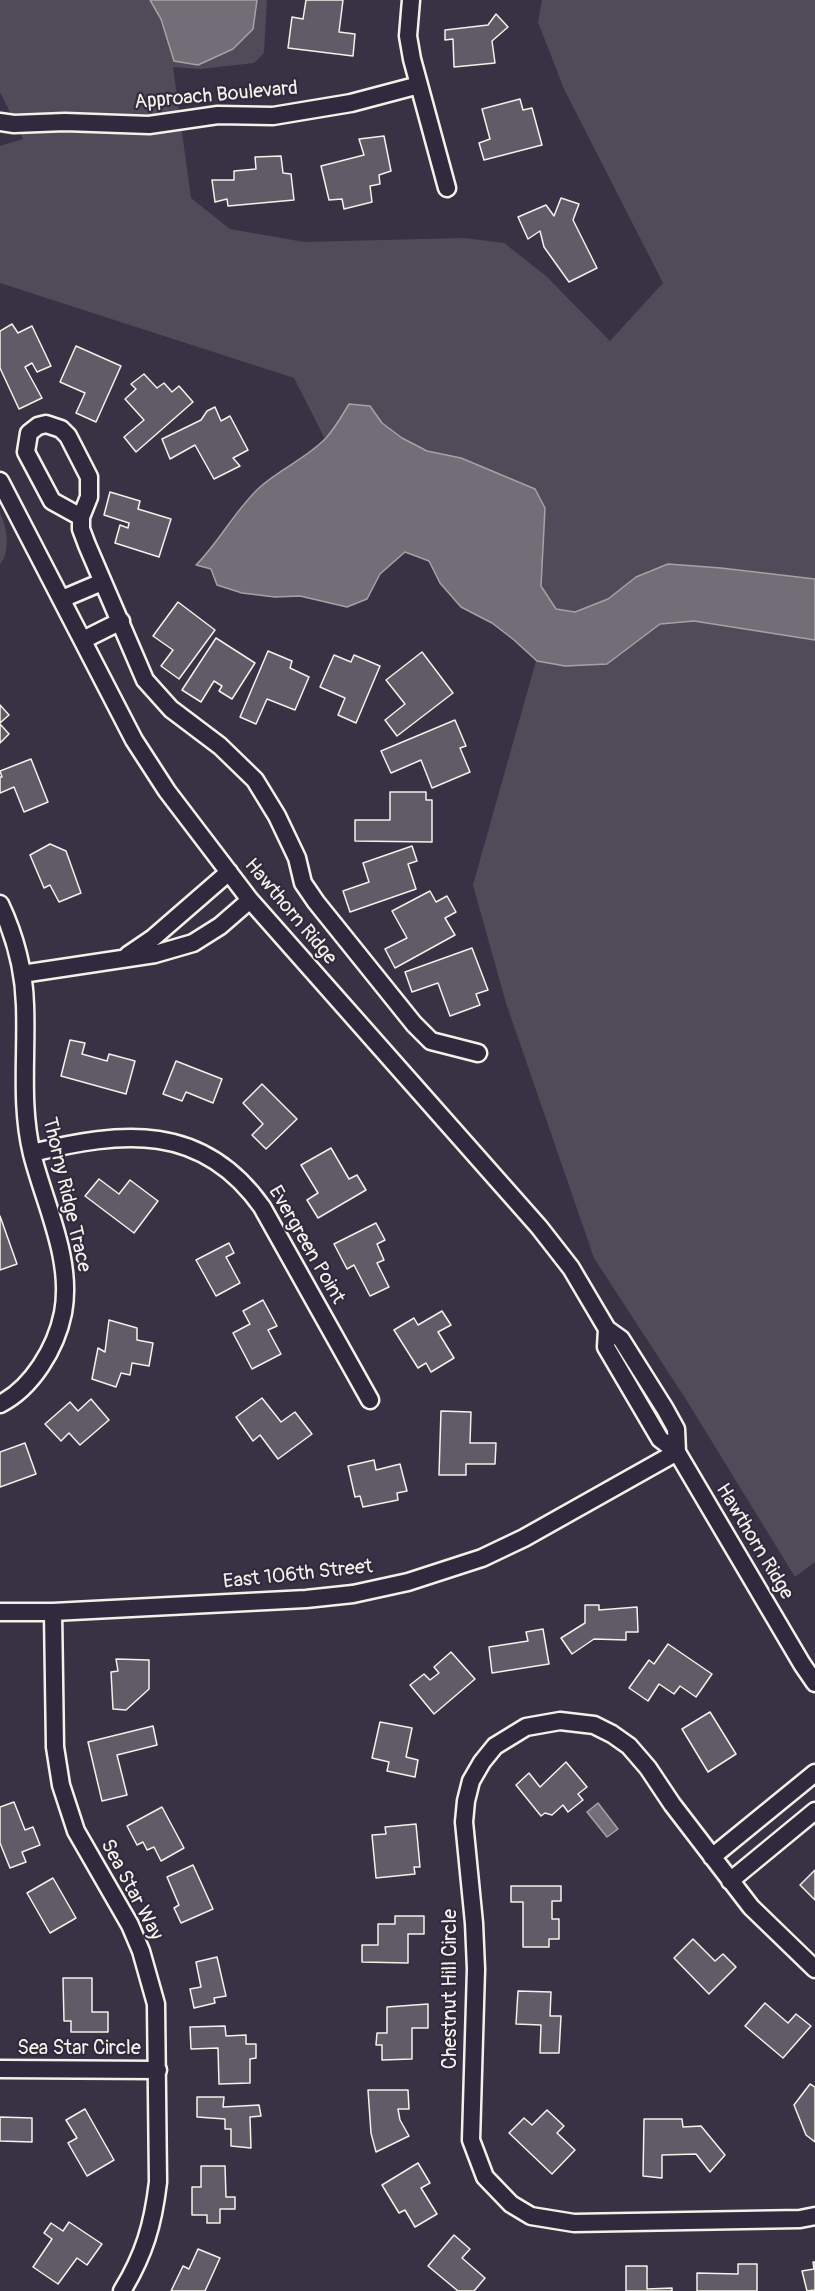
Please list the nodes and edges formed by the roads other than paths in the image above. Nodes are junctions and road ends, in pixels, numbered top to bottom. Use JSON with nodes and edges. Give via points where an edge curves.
{"nodes":[{"id":1,"x":411,"y":0,"type":"edge"},
{"id":2,"x":419,"y":85,"type":"junction"},
{"id":3,"x":5,"y":125,"type":"edge"},
{"id":4,"x":447,"y":188,"type":"dead end"},
{"id":5,"x":0,"y":481,"type":"edge"},
{"id":6,"x":81,"y":517,"type":"junction"},
{"id":7,"x":102,"y":582,"type":"junction"},
{"id":8,"x":62,"y":599,"type":"junction"},
{"id":9,"x":120,"y":621,"type":"junction"},
{"id":10,"x":82,"y":640,"type":"junction"},
{"id":11,"x":229,"y":872,"type":"junction"},
{"id":12,"x":250,"y":900,"type":"junction"},
{"id":13,"x":0,"y":904,"type":"edge"},
{"id":14,"x":123,"y":958,"type":"junction"},
{"id":15,"x":22,"y":974,"type":"junction"},
{"id":16,"x":478,"y":1053,"type":"dead end"},
{"id":17,"x":32,"y":1153,"type":"junction"},
{"id":18,"x":370,"y":1400,"type":"dead end"},
{"id":19,"x":0,"y":1404,"type":"edge"},
{"id":20,"x":677,"y":1452,"type":"junction"},
{"id":21,"x":0,"y":1611,"type":"edge"},
{"id":22,"x":53,"y":1612,"type":"junction"},
{"id":23,"x":815,"y":1683,"type":"edge"},
{"id":24,"x":815,"y":1773,"type":"edge"},
{"id":25,"x":815,"y":1811,"type":"edge"},
{"id":26,"x":712,"y":1857,"type":"junction"},
{"id":27,"x":730,"y":1881,"type":"junction"},
{"id":28,"x":815,"y":1969,"type":"edge"},
{"id":29,"x":0,"y":2069,"type":"edge"},
{"id":30,"x":158,"y":2070,"type":"junction"},
{"id":31,"x":815,"y":2216,"type":"edge"},
{"id":32,"x":122,"y":2291,"type":"edge"}],
"edges":[{"from":1,"to":2,"type":"street","via":[[408,36]]},
{"from":2,"to":3,"type":"street","name":"Approach Boulevard","via":[[351,103],[273,116],[218,115],[149,125]]},
{"from":2,"to":4,"type":"street"},
{"from":5,"to":8,"type":"street","name":"Hawthorn Ridge"},
{"from":6,"to":6,"type":"street","via":[[89,477],[68,436],[53,426],[38,426],[29,433],[26,452],[52,501]]},
{"from":6,"to":7,"type":"street","via":[[81,529]]},
{"from":7,"to":8,"type":"street"},
{"from":7,"to":9,"type":"street"},
{"from":8,"to":10,"type":"street","name":"Hawthorn Ridge"},
{"from":9,"to":10,"type":"street"},
{"from":9,"to":16,"type":"street","via":[[145,680],[156,694],[255,780],[297,858],[303,883],[385,990],[431,1041]]},
{"from":10,"to":11,"type":"street","name":"Hawthorn Ridge","via":[[134,740],[167,791]]},
{"from":11,"to":12,"type":"street","name":"Hawthorn Ridge"},
{"from":11,"to":14,"type":"street","via":[[153,938]]},
{"from":12,"to":14,"type":"street","via":[[193,943]]},
{"from":12,"to":20,"type":"street","name":"Hawthorn Ridge","via":[[572,1268],[607,1329],[606,1347],[660,1439]]},
{"from":13,"to":15,"type":"street","name":"Thorny Ridge Trace","via":[[20,957]]},
{"from":14,"to":15,"type":"street"},
{"from":15,"to":17,"type":"street","name":"Thorny Ridge Trace","via":[[24,1101]]},
{"from":17,"to":18,"type":"street","name":"Evergreen Point","via":[[105,1138],[140,1137],[200,1151],[228,1168],[262,1207]]},
{"from":17,"to":19,"type":"street","name":"Thorny Ridge Trace","via":[[64,1273],[63,1312],[50,1352],[25,1384]]},
{"from":20,"to":22,"type":"street","name":"East 106th Street","via":[[524,1538],[482,1558],[408,1582],[306,1599]]},
{"from":20,"to":23,"type":"street","name":"Hawthorn Ridge"},
{"from":21,"to":22,"type":"street","name":"East 106th Street"},
{"from":22,"to":30,"type":"street","name":"Sea Star Way","via":[[55,1747],[61,1785],[76,1831],[141,1951],[156,2004]]},
{"from":24,"to":26,"type":"street"},
{"from":25,"to":27,"type":"street"},
{"from":26,"to":27,"type":"street","name":"Chestnut Hill Circle"},
{"from":26,"to":31,"type":"street","name":"Chestnut Hill Circle","via":[[648,1768],[612,1734],[594,1725],[560,1721],[526,1727],[495,1746],[471,1781],[464,1822],[476,1969],[471,2140],[485,2177],[511,2204],[531,2216],[553,2221]]},
{"from":27,"to":28,"type":"street","name":"Chestnut Hill Circle"},
{"from":29,"to":30,"type":"street","name":"Sea Star Circle"},
{"from":30,"to":32,"type":"street","name":"Sea Star Way","via":[[155,2208],[137,2266]]}]}
